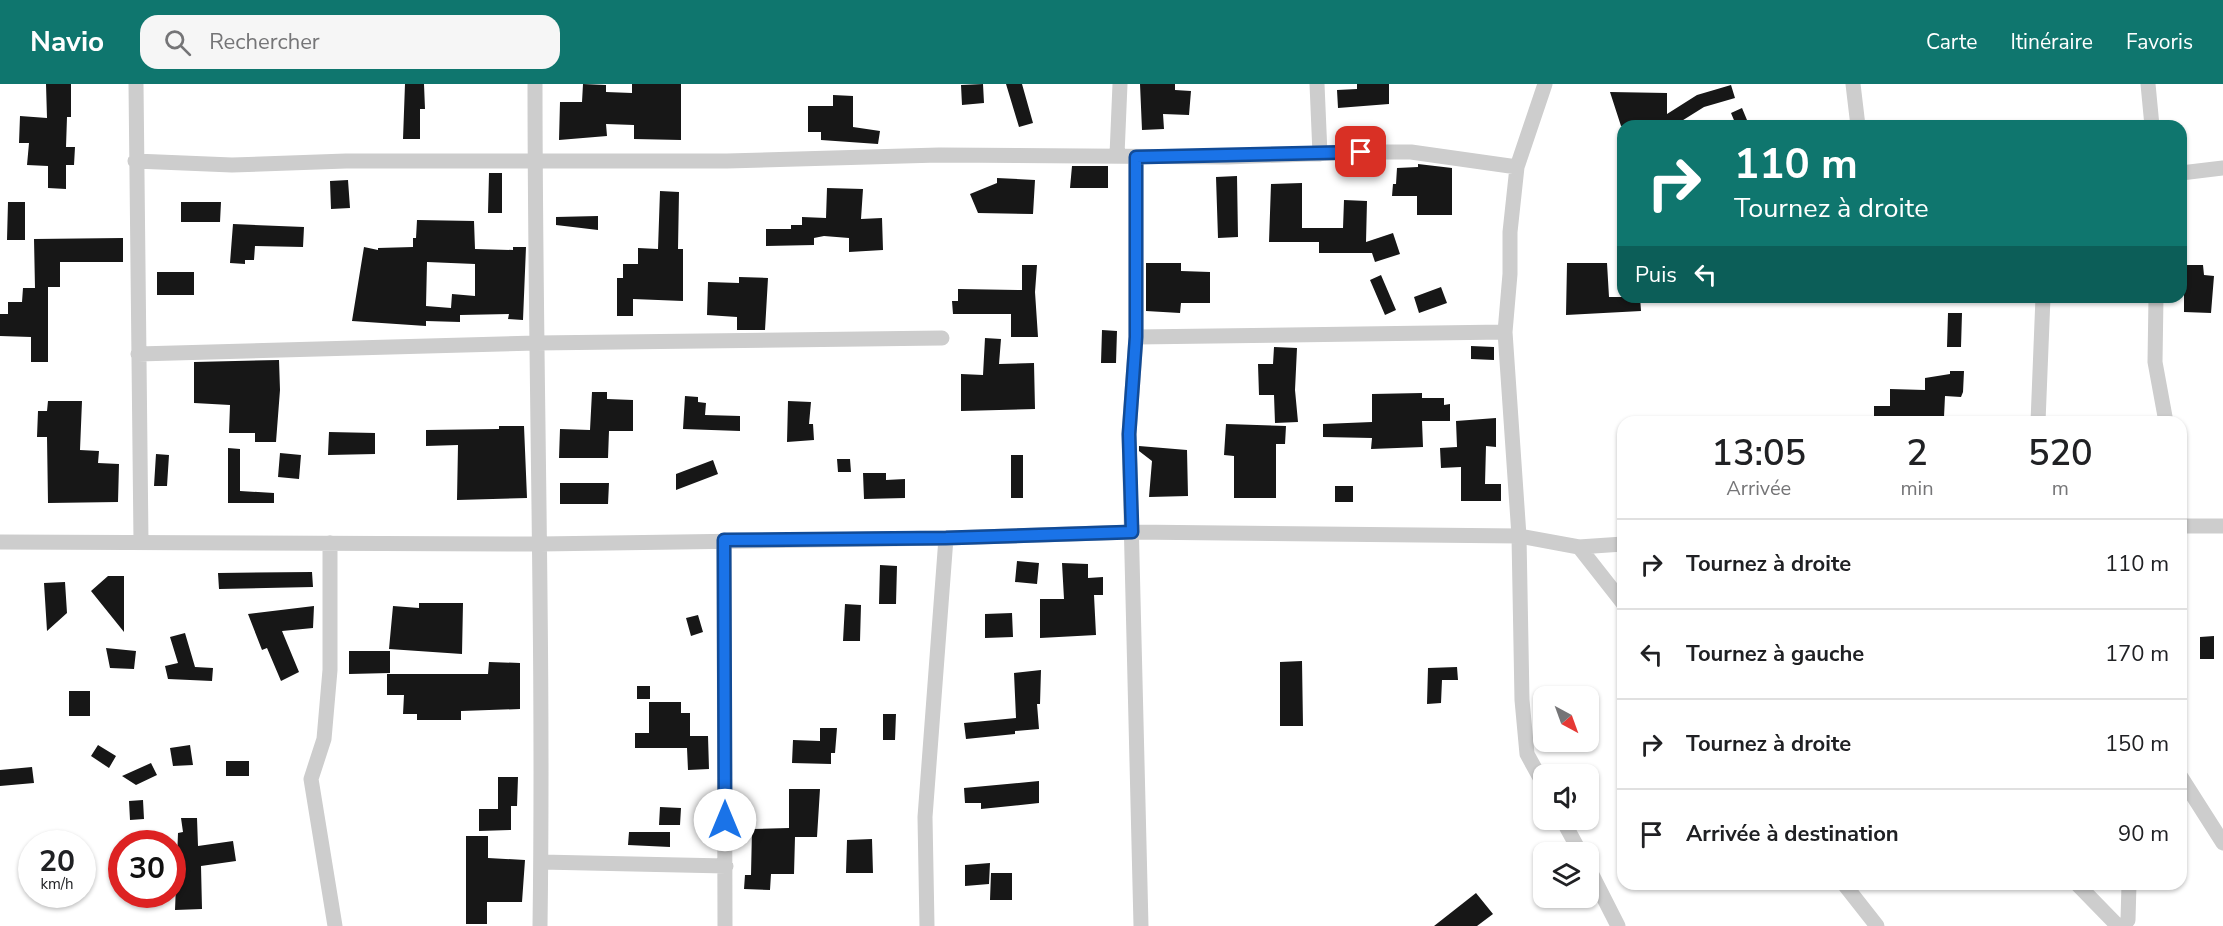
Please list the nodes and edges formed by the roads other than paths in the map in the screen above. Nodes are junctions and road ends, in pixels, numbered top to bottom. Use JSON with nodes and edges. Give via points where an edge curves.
{"nodes":[{"id":1,"x":136,"y":84,"type":"edge"},
{"id":2,"x":535,"y":84,"type":"edge"},
{"id":3,"x":1120,"y":84,"type":"edge"},
{"id":4,"x":1317,"y":84,"type":"edge"},
{"id":5,"x":1545,"y":84,"type":"edge"},
{"id":6,"x":1853,"y":84,"type":"edge"},
{"id":7,"x":2148,"y":84,"type":"edge"},
{"id":8,"x":1857,"y":120,"type":"edge"},
{"id":9,"x":2151,"y":120,"type":"edge"},
{"id":10,"x":1320,"y":154,"type":"junction"},
{"id":11,"x":1117,"y":155,"type":"junction"},
{"id":12,"x":1136,"y":157,"type":"junction"},
{"id":13,"x":135,"y":161,"type":"junction"},
{"id":14,"x":534,"y":161,"type":"junction"},
{"id":15,"x":1518,"y":167,"type":"junction"},
{"id":16,"x":2223,"y":168,"type":"edge"},
{"id":17,"x":2187,"y":172,"type":"edge"},
{"id":18,"x":2043,"y":303,"type":"edge"},
{"id":19,"x":2156,"y":303,"type":"edge"},
{"id":20,"x":1505,"y":332,"type":"junction"},
{"id":21,"x":1136,"y":337,"type":"junction"},
{"id":22,"x":942,"y":338,"type":"dead end"},
{"id":23,"x":536,"y":343,"type":"junction"},
{"id":24,"x":138,"y":354,"type":"junction"},
{"id":25,"x":2038,"y":416,"type":"edge"},
{"id":26,"x":2165,"y":416,"type":"edge"},
{"id":27,"x":2187,"y":522,"type":"edge"},
{"id":28,"x":2223,"y":526,"type":"edge"},
{"id":29,"x":1132,"y":532,"type":"junction"},
{"id":30,"x":1519,"y":537,"type":"junction"},
{"id":31,"x":946,"y":538,"type":"junction"},
{"id":32,"x":724,"y":540,"type":"junction"},
{"id":33,"x":0,"y":542,"type":"edge"},
{"id":34,"x":141,"y":542,"type":"junction"},
{"id":35,"x":330,"y":543,"type":"junction"},
{"id":36,"x":540,"y":544,"type":"junction"},
{"id":37,"x":1617,"y":544,"type":"edge"},
{"id":38,"x":1579,"y":547,"type":"junction"},
{"id":39,"x":1617,"y":595,"type":"edge"},
{"id":40,"x":1533,"y":765,"type":"edge"},
{"id":41,"x":2187,"y":786,"type":"edge"},
{"id":42,"x":2223,"y":843,"type":"edge"},
{"id":43,"x":541,"y":861,"type":"junction"},
{"id":44,"x":726,"y":866,"type":"junction"},
{"id":45,"x":1599,"y":889,"type":"edge"},
{"id":46,"x":1849,"y":890,"type":"edge"},
{"id":47,"x":2083,"y":890,"type":"edge"},
{"id":48,"x":2129,"y":890,"type":"edge"},
{"id":49,"x":335,"y":926,"type":"edge"},
{"id":50,"x":540,"y":926,"type":"edge"},
{"id":51,"x":724,"y":926,"type":"edge"},
{"id":52,"x":927,"y":926,"type":"edge"},
{"id":53,"x":1141,"y":926,"type":"edge"},
{"id":54,"x":1618,"y":926,"type":"edge"},
{"id":55,"x":1877,"y":926,"type":"edge"}],
"edges":[{"from":1,"to":13,"type":"street"},
{"from":2,"to":14,"type":"street"},
{"from":3,"to":11,"type":"street"},
{"from":4,"to":10,"type":"street"},
{"from":5,"to":15,"type":"street"},
{"from":6,"to":8,"type":"street"},
{"from":7,"to":9,"type":"street"},
{"from":10,"to":12,"type":"street"},
{"from":10,"to":15,"type":"street","via":[[1412,152]]},
{"from":11,"to":12,"type":"street"},
{"from":11,"to":14,"type":"street"},
{"from":12,"to":21,"type":"street"},
{"from":13,"to":14,"type":"street","via":[[232,165]]},
{"from":13,"to":24,"type":"street"},
{"from":14,"to":23,"type":"street"},
{"from":15,"to":20,"type":"street"},
{"from":16,"to":17,"type":"street"},
{"from":18,"to":25,"type":"street"},
{"from":19,"to":26,"type":"street","via":[[2155,362]]},
{"from":20,"to":21,"type":"street"},
{"from":20,"to":30,"type":"street"},
{"from":21,"to":29,"type":"street","via":[[1129,434]]},
{"from":22,"to":23,"type":"street"},
{"from":23,"to":24,"type":"street"},
{"from":23,"to":36,"type":"street"},
{"from":24,"to":34,"type":"street"},
{"from":27,"to":28,"type":"street"},
{"from":29,"to":30,"type":"street"},
{"from":29,"to":31,"type":"street"},
{"from":29,"to":53,"type":"street"},
{"from":30,"to":38,"type":"street"},
{"from":30,"to":40,"type":"street","via":[[1522,700],[1527,754]]},
{"from":31,"to":32,"type":"street"},
{"from":31,"to":52,"type":"street","via":[[925,817]]},
{"from":32,"to":36,"type":"street"},
{"from":32,"to":44,"type":"street"},
{"from":33,"to":34,"type":"street"},
{"from":34,"to":35,"type":"street"},
{"from":35,"to":36,"type":"street"},
{"from":35,"to":49,"type":"street","via":[[330,670],[324,739],[311,779]]},
{"from":36,"to":43,"type":"street"},
{"from":37,"to":38,"type":"street"},
{"from":38,"to":39,"type":"street"},
{"from":41,"to":42,"type":"street"},
{"from":43,"to":44,"type":"street"},
{"from":43,"to":50,"type":"street"},
{"from":44,"to":51,"type":"street"},
{"from":45,"to":54,"type":"street"},
{"from":46,"to":55,"type":"street"},
{"from":47,"to":48,"type":"street","via":[[2117,925],[2128,920]]}]}
